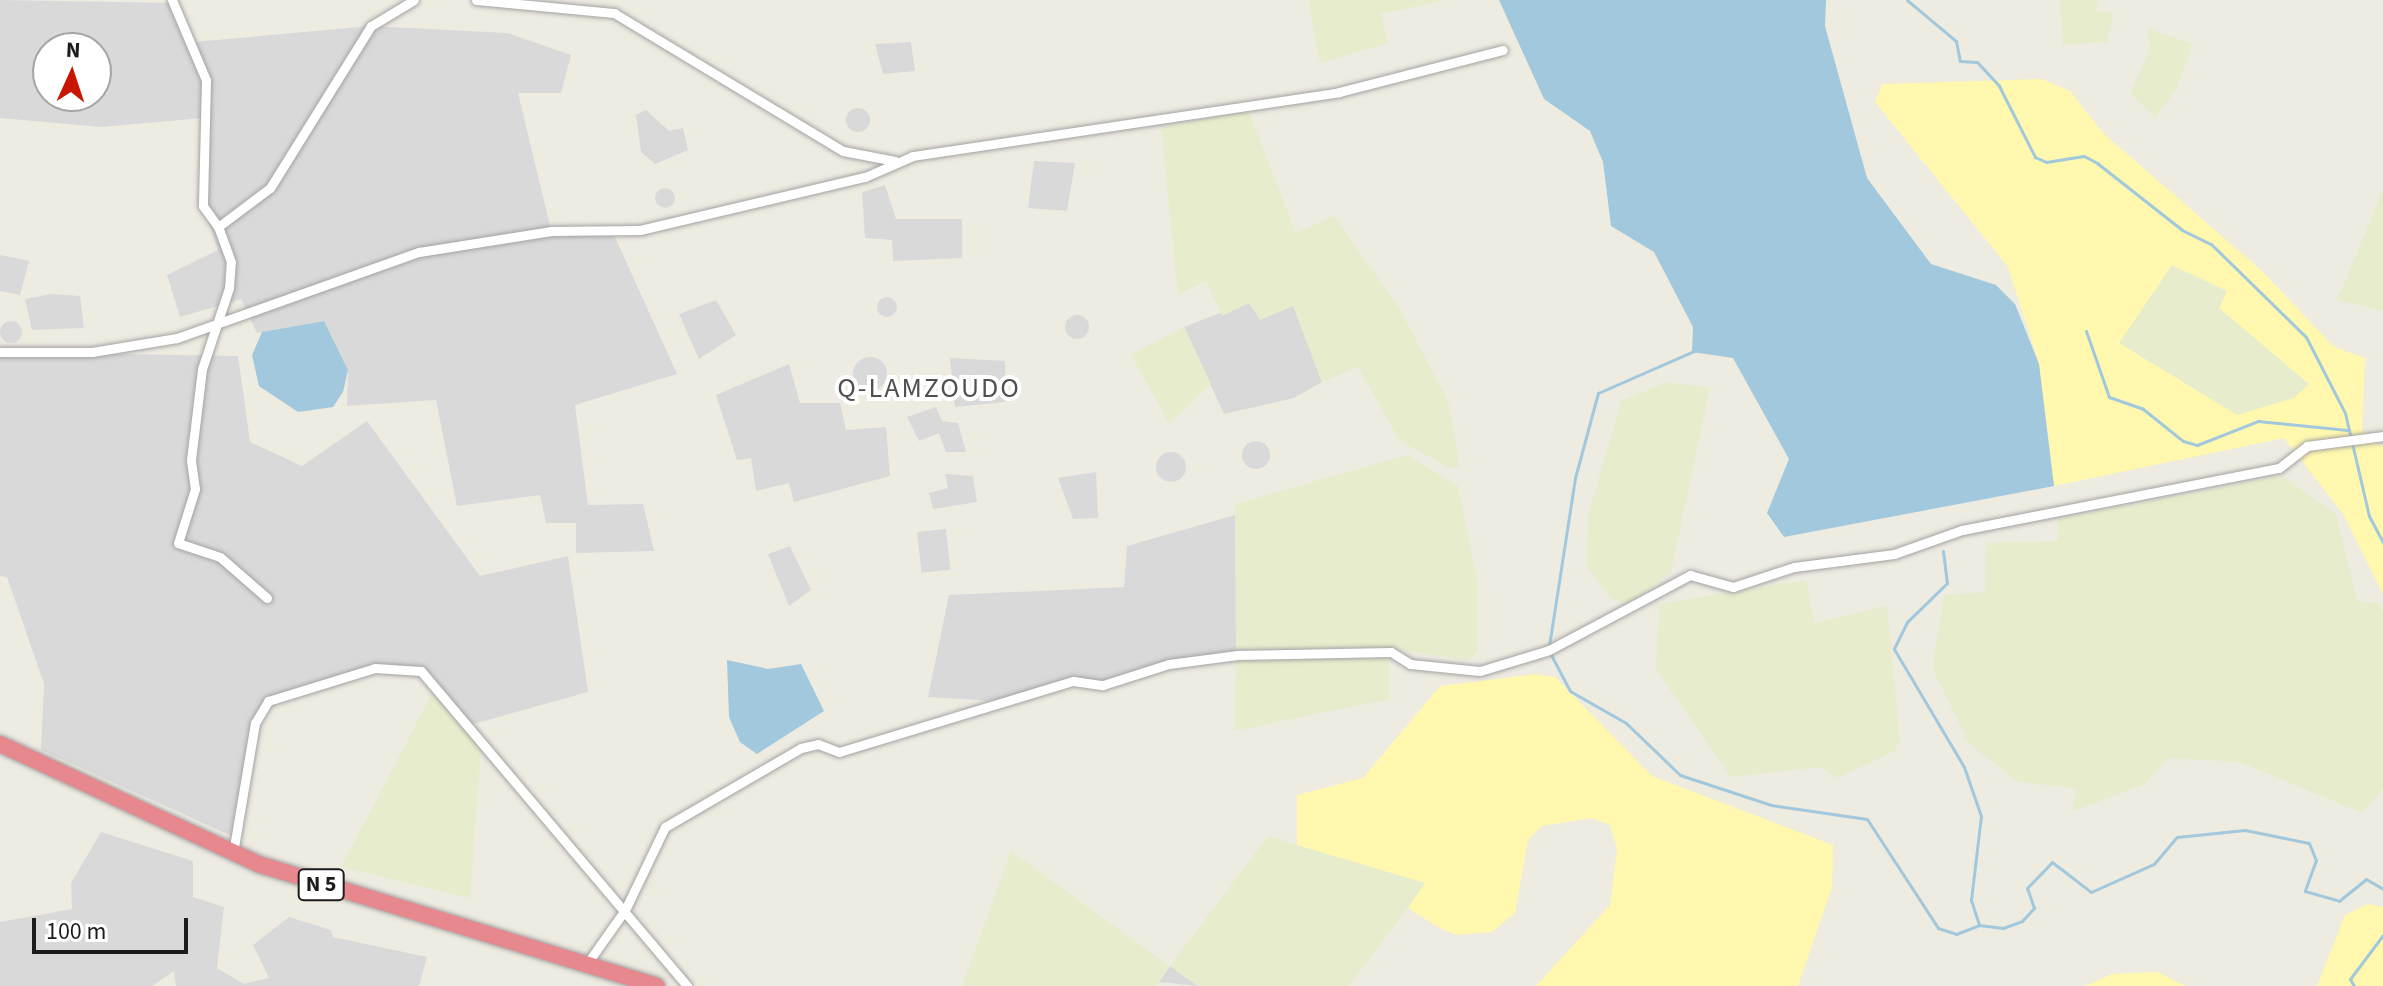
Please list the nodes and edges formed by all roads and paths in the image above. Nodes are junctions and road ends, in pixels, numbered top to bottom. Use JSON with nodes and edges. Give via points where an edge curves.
{"nodes":[{"id":1,"x":172,"y":0,"type":"edge"},
{"id":2,"x":414,"y":0,"type":"edge"},
{"id":3,"x":476,"y":0,"type":"edge"},
{"id":4,"x":1503,"y":50,"type":"dead end"},
{"id":5,"x":895,"y":161,"type":"junction"},
{"id":6,"x":218,"y":227,"type":"junction"},
{"id":7,"x":220,"y":319,"type":"junction"},
{"id":8,"x":0,"y":352,"type":"edge"},
{"id":9,"x":2383,"y":436,"type":"edge"},
{"id":10,"x":267,"y":598,"type":"dead end"},
{"id":11,"x":0,"y":744,"type":"edge"},
{"id":12,"x":233,"y":853,"type":"junction"},
{"id":13,"x":625,"y":910,"type":"junction"},
{"id":14,"x":586,"y":965,"type":"junction"},
{"id":15,"x":657,"y":986,"type":"edge"},
{"id":16,"x":687,"y":986,"type":"edge"}],
"edges":[{"from":1,"to":6,"type":"street","via":[[206,80],[203,206]]},
{"from":2,"to":6,"type":"street","via":[[371,26],[270,188]]},
{"from":3,"to":5,"type":"street","via":[[602,8],[843,151]]},
{"from":4,"to":5,"type":"street","via":[[1339,92]]},
{"from":5,"to":7,"type":"street","via":[[865,177],[657,227],[551,231],[419,252]]},
{"from":6,"to":7,"type":"street","via":[[231,262]]},
{"from":7,"to":8,"type":"street","via":[[177,338],[92,352]]},
{"from":7,"to":10,"type":"street","via":[[202,369],[195,489],[178,543],[220,557]]},
{"from":9,"to":13,"type":"street","via":[[2307,446],[2279,468],[1962,530],[1894,554],[1794,567],[1733,587],[1690,575],[1549,650],[1480,671],[1410,664],[1391,652],[1237,655],[1169,664],[1103,685],[1073,681],[839,752],[818,744],[801,748],[665,827]]},
{"from":11,"to":12,"type":"highway","number":"N 5"},
{"from":12,"to":13,"type":"street","via":[[255,723],[268,701],[332,676],[404,666],[421,671],[451,697]]},
{"from":12,"to":14,"type":"highway","number":"N 5"},
{"from":13,"to":14,"type":"street"},
{"from":13,"to":16,"type":"street"},
{"from":14,"to":15,"type":"highway","number":"N 5"}]}
